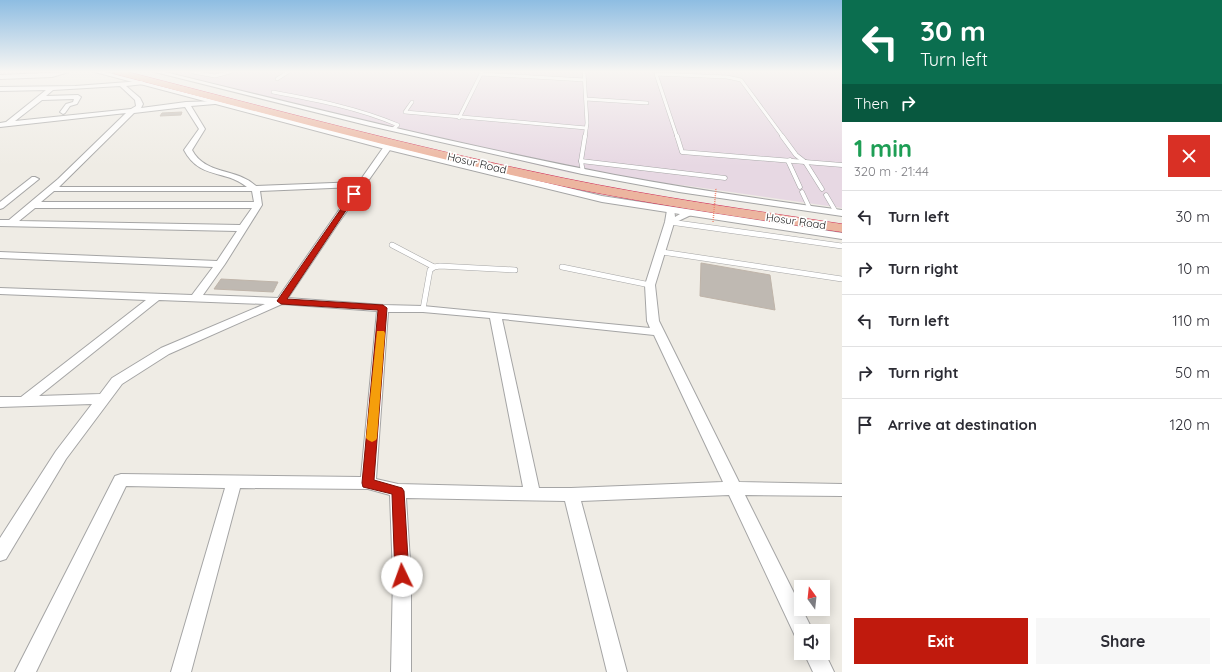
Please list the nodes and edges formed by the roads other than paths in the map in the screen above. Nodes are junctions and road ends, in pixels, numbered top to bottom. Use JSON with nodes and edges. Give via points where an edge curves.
{"nodes":[{"id":1,"x":33,"y":103,"type":"edge"},
{"id":2,"x":74,"y":103,"type":"edge"},
{"id":3,"x":140,"y":103,"type":"edge"},
{"id":4,"x":195,"y":103,"type":"edge"},
{"id":5,"x":221,"y":103,"type":"edge"},
{"id":6,"x":265,"y":103,"type":"edge"},
{"id":7,"x":266,"y":103,"type":"edge"},
{"id":8,"x":268,"y":103,"type":"edge"},
{"id":9,"x":330,"y":103,"type":"edge"},
{"id":10,"x":411,"y":103,"type":"edge"},
{"id":11,"x":466,"y":103,"type":"edge"},
{"id":12,"x":586,"y":103,"type":"edge"},
{"id":13,"x":666,"y":103,"type":"edge"},
{"id":14,"x":758,"y":103,"type":"edge"},
{"id":15,"x":186,"y":104,"type":"junction"},
{"id":16,"x":277,"y":106,"type":"junction"},
{"id":17,"x":132,"y":110,"type":"junction"},
{"id":18,"x":63,"y":112,"type":"dead end"},
{"id":19,"x":257,"y":112,"type":"junction"},
{"id":20,"x":459,"y":118,"type":"junction"},
{"id":21,"x":8,"y":124,"type":"junction"},
{"id":22,"x":0,"y":125,"type":"edge"},
{"id":23,"x":586,"y":128,"type":"junction"},
{"id":24,"x":393,"y":129,"type":"junction"},
{"id":25,"x":0,"y":131,"type":"edge"},
{"id":26,"x":388,"y":147,"type":"junction"},
{"id":27,"x":796,"y":155,"type":"junction"},
{"id":28,"x":581,"y":161,"type":"junction"},
{"id":29,"x":788,"y":162,"type":"junction"},
{"id":30,"x":806,"y":163,"type":"junction"},
{"id":31,"x":842,"y":165,"type":"edge"},
{"id":32,"x":583,"y":172,"type":"junction"},
{"id":33,"x":725,"y":178,"type":"dead end"},
{"id":34,"x":35,"y":179,"type":"dead end"},
{"id":35,"x":361,"y":184,"type":"junction"},
{"id":36,"x":800,"y":187,"type":"dead end"},
{"id":37,"x":51,"y":189,"type":"junction"},
{"id":38,"x":255,"y":189,"type":"junction"},
{"id":39,"x":822,"y":189,"type":"dead end"},
{"id":40,"x":802,"y":192,"type":"dead end"},
{"id":41,"x":826,"y":195,"type":"dead end"},
{"id":42,"x":32,"y":205,"type":"junction"},
{"id":43,"x":258,"y":205,"type":"junction"},
{"id":44,"x":0,"y":206,"type":"edge"},
{"id":45,"x":810,"y":208,"type":"junction"},
{"id":46,"x":688,"y":213,"type":"joint"},
{"id":47,"x":840,"y":215,"type":"edge"},
{"id":48,"x":671,"y":218,"type":"junction"},
{"id":49,"x":0,"y":223,"type":"edge"},
{"id":50,"x":10,"y":224,"type":"junction"},
{"id":51,"x":244,"y":228,"type":"junction"},
{"id":52,"x":842,"y":228,"type":"edge"},
{"id":53,"x":842,"y":236,"type":"edge"},
{"id":54,"x":392,"y":244,"type":"dead end"},
{"id":55,"x":842,"y":246,"type":"edge"},
{"id":56,"x":662,"y":252,"type":"junction"},
{"id":57,"x":0,"y":255,"type":"edge"},
{"id":58,"x":220,"y":264,"type":"junction"},
{"id":59,"x":434,"y":267,"type":"junction"},
{"id":60,"x":562,"y":267,"type":"dead end"},
{"id":61,"x":515,"y":270,"type":"dead end"},
{"id":62,"x":842,"y":279,"type":"edge"},
{"id":63,"x":650,"y":285,"type":"junction"},
{"id":64,"x":0,"y":291,"type":"edge"},
{"id":65,"x":157,"y":296,"type":"junction"},
{"id":66,"x":195,"y":298,"type":"junction"},
{"id":67,"x":281,"y":301,"type":"junction"},
{"id":68,"x":383,"y":308,"type":"junction"},
{"id":69,"x":423,"y":309,"type":"junction"},
{"id":70,"x":496,"y":315,"type":"junction"},
{"id":71,"x":658,"y":332,"type":"junction"},
{"id":72,"x":103,"y":399,"type":"junction"},
{"id":73,"x":0,"y":402,"type":"edge"},
{"id":74,"x":23,"y":402,"type":"junction"},
{"id":75,"x":234,"y":482,"type":"junction"},
{"id":76,"x":368,"y":483,"type":"junction"},
{"id":77,"x":734,"y":488,"type":"junction"},
{"id":78,"x":842,"y":490,"type":"edge"},
{"id":79,"x":398,"y":491,"type":"junction"},
{"id":80,"x":533,"y":495,"type":"junction"},
{"id":81,"x":571,"y":495,"type":"junction"},
{"id":82,"x":0,"y":553,"type":"edge"},
{"id":83,"x":800,"y":624,"type":"edge"},
{"id":84,"x":818,"y":660,"type":"edge"},
{"id":85,"x":25,"y":672,"type":"edge"},
{"id":86,"x":181,"y":672,"type":"edge"},
{"id":87,"x":401,"y":672,"type":"edge"},
{"id":88,"x":617,"y":672,"type":"edge"},
{"id":89,"x":824,"y":672,"type":"edge"}],
"edges":[{"from":1,"to":21,"type":"street"},
{"from":2,"to":18,"type":"street","via":[[68,105]]},
{"from":3,"to":17,"type":"street","via":[[139,107]]},
{"from":4,"to":15,"type":"street"},
{"from":5,"to":19,"type":"street"},
{"from":6,"to":16,"type":"highway","name":"Hosur Road"},
{"from":7,"to":16,"type":"highway","name":"Hosur Road"},
{"from":8,"to":16,"type":"street"},
{"from":9,"to":24,"type":"lane","via":[[398,125]]},
{"from":10,"to":20,"type":"lane","via":[[405,112]]},
{"from":11,"to":20,"type":"lane"},
{"from":12,"to":23,"type":"lane"},
{"from":13,"to":29,"type":"lane","via":[[682,152]]},
{"from":14,"to":27,"type":"lane"},
{"from":15,"to":17,"type":"street"},
{"from":15,"to":38,"type":"street","via":[[202,129],[188,150],[190,157],[199,165],[247,182]]},
{"from":16,"to":19,"type":"highway"},
{"from":16,"to":24,"type":"street"},
{"from":16,"to":47,"type":"highway","name":"Hosur Road","via":[[477,157],[650,192]]},
{"from":16,"to":52,"type":"highway","name":"Hosur Road","via":[[471,162],[570,184],[692,206]]},
{"from":17,"to":21,"type":"street"},
{"from":17,"to":37,"type":"street"},
{"from":19,"to":26,"type":"street"},
{"from":20,"to":23,"type":"lane"},
{"from":21,"to":22,"type":"street"},
{"from":21,"to":25,"type":"street"},
{"from":23,"to":28,"type":"lane"},
{"from":24,"to":32,"type":"street"},
{"from":26,"to":35,"type":"street"},
{"from":26,"to":48,"type":"street"},
{"from":27,"to":29,"type":"lane"},
{"from":27,"to":30,"type":"lane"},
{"from":28,"to":32,"type":"lane"},
{"from":28,"to":33,"type":"lane"},
{"from":29,"to":30,"type":"lane"},
{"from":29,"to":36,"type":"lane"},
{"from":30,"to":31,"type":"lane"},
{"from":30,"to":39,"type":"lane"},
{"from":32,"to":45,"type":"street"},
{"from":34,"to":44,"type":"street"},
{"from":35,"to":38,"type":"street"},
{"from":35,"to":67,"type":"street"},
{"from":37,"to":38,"type":"street"},
{"from":37,"to":42,"type":"street"},
{"from":38,"to":43,"type":"street"},
{"from":40,"to":45,"type":"lane"},
{"from":41,"to":47,"type":"lane"},
{"from":42,"to":43,"type":"street"},
{"from":42,"to":50,"type":"street"},
{"from":43,"to":51,"type":"street"},
{"from":45,"to":47,"type":"street"},
{"from":46,"to":48,"type":"street","via":[[678,219]]},
{"from":46,"to":53,"type":"street"},
{"from":48,"to":55,"type":"lane"},
{"from":48,"to":56,"type":"street"},
{"from":49,"to":50,"type":"street"},
{"from":50,"to":51,"type":"street"},
{"from":51,"to":58,"type":"street"},
{"from":54,"to":59,"type":"lane"},
{"from":56,"to":62,"type":"lane"},
{"from":56,"to":63,"type":"street"},
{"from":57,"to":58,"type":"street"},
{"from":58,"to":66,"type":"street"},
{"from":59,"to":61,"type":"lane"},
{"from":59,"to":69,"type":"lane","via":[[430,270]]},
{"from":60,"to":63,"type":"lane"},
{"from":63,"to":71,"type":"street","via":[[653,321]]},
{"from":64,"to":65,"type":"street"},
{"from":65,"to":66,"type":"street"},
{"from":65,"to":74,"type":"street"},
{"from":66,"to":67,"type":"street"},
{"from":67,"to":68,"type":"street"},
{"from":67,"to":72,"type":"street","via":[[165,351],[117,380]]},
{"from":68,"to":69,"type":"street"},
{"from":68,"to":76,"type":"street"},
{"from":69,"to":70,"type":"street"},
{"from":70,"to":71,"type":"street"},
{"from":70,"to":80,"type":"street"},
{"from":71,"to":77,"type":"street"},
{"from":72,"to":74,"type":"street"},
{"from":72,"to":82,"type":"street","via":[[61,455]]},
{"from":73,"to":74,"type":"street"},
{"from":75,"to":76,"type":"street"},
{"from":75,"to":85,"type":"street","via":[[122,480]]},
{"from":75,"to":86,"type":"street"},
{"from":76,"to":79,"type":"street"},
{"from":77,"to":78,"type":"street"},
{"from":77,"to":81,"type":"street"},
{"from":77,"to":83,"type":"street"},
{"from":79,"to":80,"type":"street"},
{"from":79,"to":87,"type":"street","via":[[402,576]]},
{"from":80,"to":81,"type":"street"},
{"from":81,"to":88,"type":"street"},
{"from":84,"to":89,"type":"street"}]}
